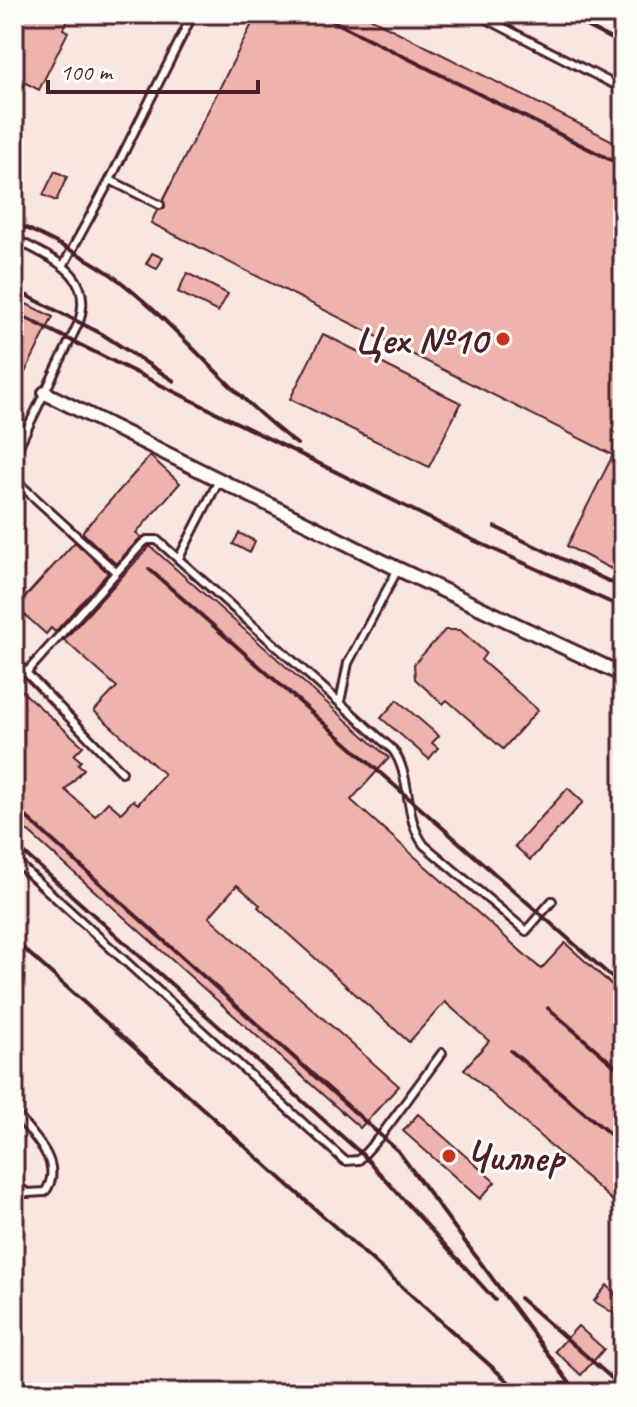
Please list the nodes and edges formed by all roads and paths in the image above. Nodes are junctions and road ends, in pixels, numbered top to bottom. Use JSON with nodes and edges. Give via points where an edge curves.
{"nodes":[{"id":1,"x":193,"y":14,"type":"edge"},
{"id":2,"x":477,"y":14,"type":"edge"},
{"id":3,"x":623,"y":89,"type":"edge"},
{"id":4,"x":110,"y":180,"type":"junction"},
{"id":5,"x":160,"y":205,"type":"dead end"},
{"id":6,"x":14,"y":238,"type":"edge"},
{"id":7,"x":63,"y":266,"type":"junction"},
{"id":8,"x":45,"y":393,"type":"junction"},
{"id":9,"x":14,"y":456,"type":"edge"},
{"id":10,"x":14,"y":479,"type":"edge"},
{"id":11,"x":219,"y":480,"type":"junction"},
{"id":12,"x":179,"y":558,"type":"junction"},
{"id":13,"x":398,"y":569,"type":"junction"},
{"id":14,"x":116,"y":572,"type":"junction"},
{"id":15,"x":14,"y":660,"type":"edge"},
{"id":16,"x":26,"y":673,"type":"junction"},
{"id":17,"x":623,"y":675,"type":"edge"},
{"id":18,"x":340,"y":702,"type":"junction"},
{"id":19,"x":122,"y":772,"type":"dead end"},
{"id":20,"x":14,"y":860,"type":"edge"},
{"id":21,"x":552,"y":901,"type":"dead end"},
{"id":22,"x":442,"y":1053,"type":"dead end"},
{"id":23,"x":14,"y":1112,"type":"edge"},
{"id":24,"x":14,"y":1184,"type":"edge"}],
"edges":[{"from":1,"to":4,"type":"lane"},
{"from":2,"to":3,"type":"lane"},
{"from":4,"to":5,"type":"lane"},
{"from":4,"to":7,"type":"lane"},
{"from":6,"to":7,"type":"lane"},
{"from":7,"to":8,"type":"lane","via":[[81,287],[83,310]]},
{"from":8,"to":9,"type":"lane"},
{"from":8,"to":11,"type":"street"},
{"from":10,"to":14,"type":"lane"},
{"from":11,"to":12,"type":"lane"},
{"from":11,"to":13,"type":"street"},
{"from":12,"to":14,"type":"lane","via":[[157,540],[147,540]]},
{"from":12,"to":18,"type":"lane"},
{"from":13,"to":17,"type":"street"},
{"from":13,"to":18,"type":"lane","via":[[348,663]]},
{"from":14,"to":16,"type":"lane"},
{"from":15,"to":16,"type":"lane"},
{"from":16,"to":19,"type":"lane"},
{"from":18,"to":21,"type":"lane","via":[[397,756],[414,828],[424,845],[526,931]]},
{"from":20,"to":22,"type":"lane","via":[[345,1161],[359,1160]]},
{"from":23,"to":24,"type":"lane","via":[[52,1165],[45,1192],[27,1193]]}]}
